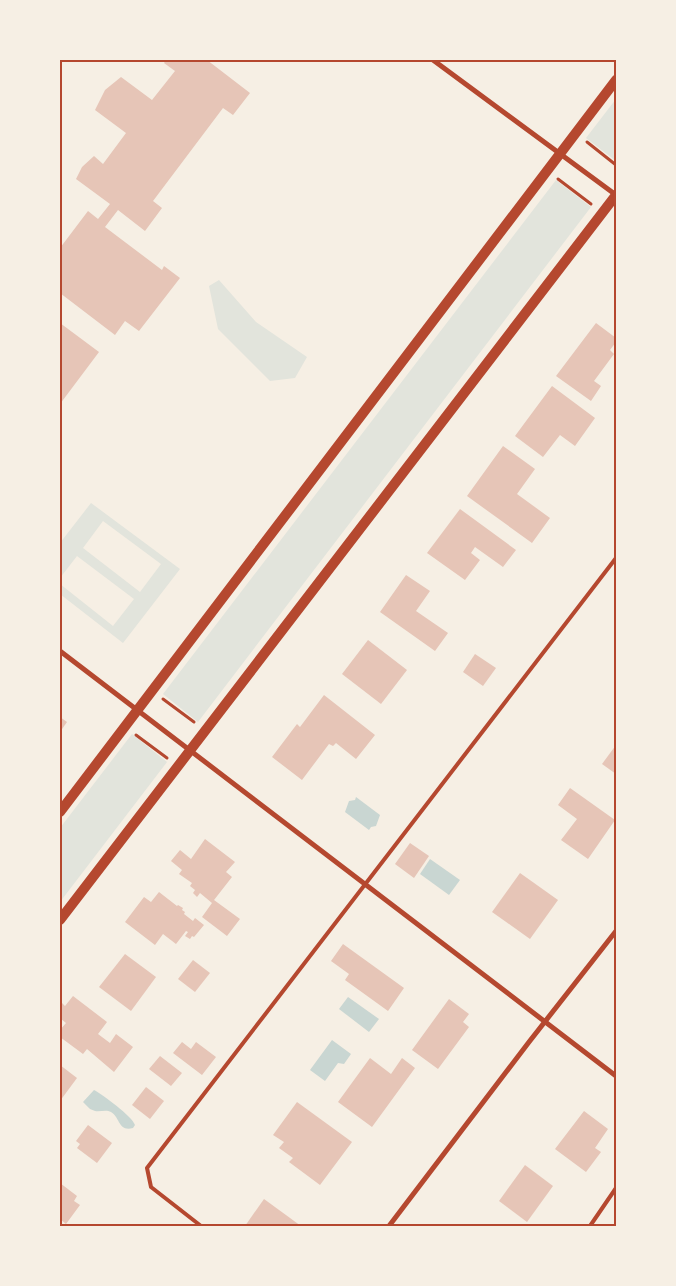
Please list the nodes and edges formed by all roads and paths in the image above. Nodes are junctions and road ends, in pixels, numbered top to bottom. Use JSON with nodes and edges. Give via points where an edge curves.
{"nodes":[{"id":1,"x":433,"y":60,"type":"edge"},
{"id":2,"x":616,"y":80,"type":"edge"},
{"id":3,"x":585,"y":140,"type":"dead end"},
{"id":4,"x":559,"y":153,"type":"junction"},
{"id":5,"x":616,"y":165,"type":"edge"},
{"id":6,"x":557,"y":178,"type":"dead end"},
{"id":7,"x":616,"y":195,"type":"edge"},
{"id":8,"x":594,"y":206,"type":"dead end"},
{"id":9,"x":616,"y":558,"type":"edge"},
{"id":10,"x":60,"y":651,"type":"edge"},
{"id":11,"x":161,"y":697,"type":"dead end"},
{"id":12,"x":137,"y":710,"type":"junction"},
{"id":13,"x":196,"y":724,"type":"dead end"},
{"id":14,"x":134,"y":734,"type":"dead end"},
{"id":15,"x":190,"y":750,"type":"junction"},
{"id":16,"x":169,"y":760,"type":"dead end"},
{"id":17,"x":60,"y":812,"type":"edge"},
{"id":18,"x":366,"y":883,"type":"junction"},
{"id":19,"x":60,"y":920,"type":"edge"},
{"id":20,"x":616,"y":931,"type":"edge"},
{"id":21,"x":545,"y":1021,"type":"junction"},
{"id":22,"x":616,"y":1076,"type":"edge"},
{"id":23,"x":616,"y":1188,"type":"edge"},
{"id":24,"x":201,"y":1226,"type":"edge"},
{"id":25,"x":389,"y":1226,"type":"edge"},
{"id":26,"x":590,"y":1226,"type":"edge"}],
"edges":[{"from":1,"to":4,"type":"street"},
{"from":2,"to":4,"type":"main road"},
{"from":3,"to":5,"type":"path"},
{"from":4,"to":7,"type":"street"},
{"from":4,"to":12,"type":"main road"},
{"from":6,"to":8,"type":"path"},
{"from":7,"to":15,"type":"main road"},
{"from":9,"to":18,"type":"lane"},
{"from":10,"to":12,"type":"street"},
{"from":11,"to":13,"type":"path"},
{"from":12,"to":15,"type":"street"},
{"from":12,"to":17,"type":"main road"},
{"from":14,"to":16,"type":"path"},
{"from":15,"to":18,"type":"street"},
{"from":15,"to":19,"type":"main road"},
{"from":18,"to":21,"type":"street"},
{"from":18,"to":24,"type":"lane","via":[[147,1168],[151,1187]]},
{"from":20,"to":21,"type":"street"},
{"from":21,"to":22,"type":"street"},
{"from":21,"to":25,"type":"street"},
{"from":23,"to":26,"type":"lane"}]}
